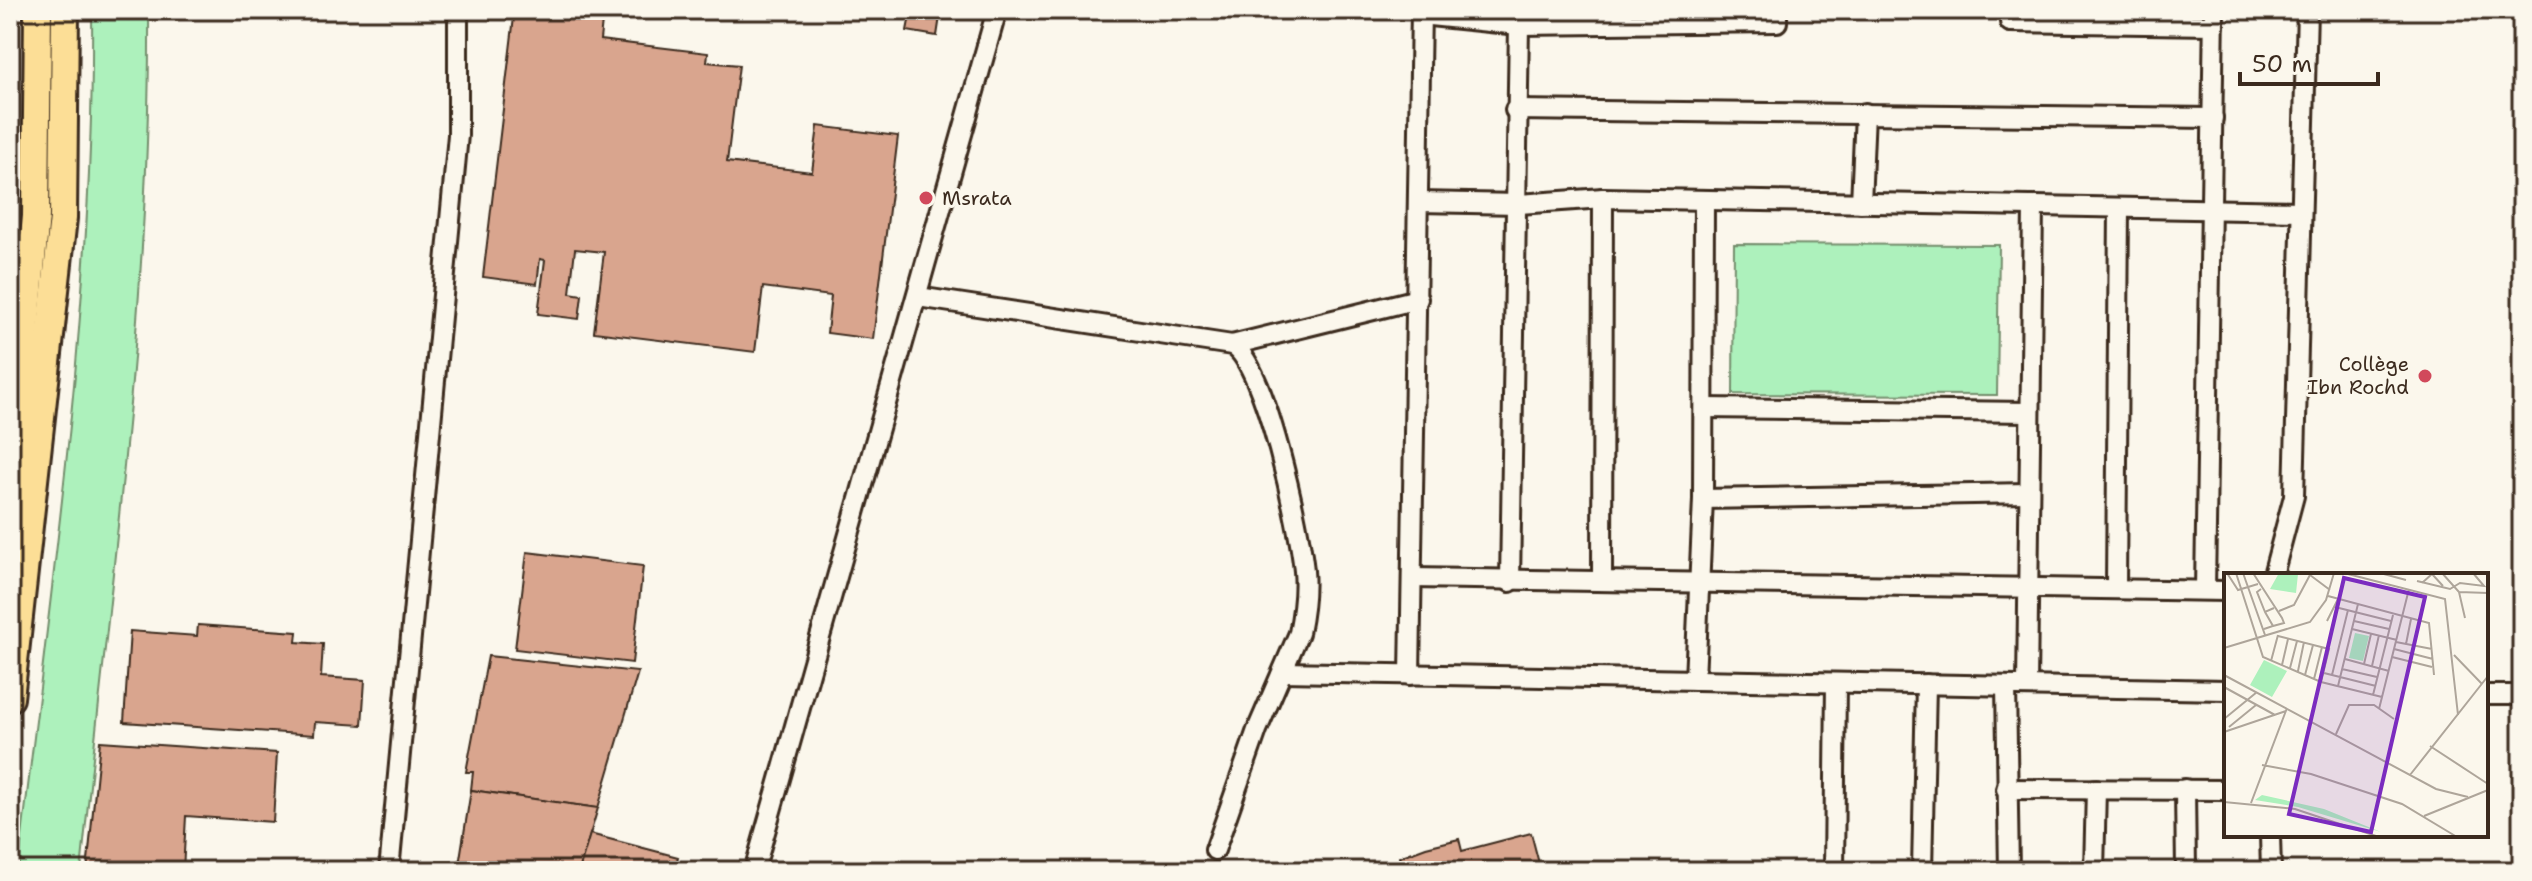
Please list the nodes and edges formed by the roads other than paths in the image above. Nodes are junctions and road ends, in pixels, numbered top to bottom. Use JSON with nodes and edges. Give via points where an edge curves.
{"nodes":[{"id":1,"x":38,"y":10,"type":"edge"},
{"id":2,"x":65,"y":10,"type":"edge"},
{"id":3,"x":458,"y":10,"type":"edge"},
{"id":4,"x":997,"y":10,"type":"edge"},
{"id":5,"x":1777,"y":10,"type":"edge"},
{"id":6,"x":2307,"y":10,"type":"edge"},
{"id":7,"x":1421,"y":12,"type":"edge"},
{"id":8,"x":2214,"y":17,"type":"edge"},
{"id":9,"x":2010,"y":22,"type":"dead end"},
{"id":10,"x":1519,"y":25,"type":"junction"},
{"id":11,"x":1515,"y":110,"type":"junction"},
{"id":12,"x":1865,"y":113,"type":"junction"},
{"id":13,"x":2213,"y":118,"type":"junction"},
{"id":14,"x":1603,"y":198,"type":"junction"},
{"id":15,"x":1704,"y":200,"type":"junction"},
{"id":16,"x":1419,"y":202,"type":"junction"},
{"id":17,"x":1861,"y":203,"type":"junction"},
{"id":18,"x":1519,"y":204,"type":"junction"},
{"id":19,"x":2033,"y":206,"type":"junction"},
{"id":20,"x":2119,"y":208,"type":"junction"},
{"id":21,"x":2211,"y":209,"type":"junction"},
{"id":22,"x":2301,"y":211,"type":"junction"},
{"id":23,"x":918,"y":297,"type":"junction"},
{"id":24,"x":1418,"y":299,"type":"junction"},
{"id":25,"x":1232,"y":345,"type":"junction"},
{"id":26,"x":1705,"y":408,"type":"junction"},
{"id":27,"x":2029,"y":412,"type":"junction"},
{"id":28,"x":10,"y":491,"type":"edge"},
{"id":29,"x":2028,"y":493,"type":"junction"},
{"id":30,"x":1703,"y":499,"type":"junction"},
{"id":31,"x":2274,"y":573,"type":"edge"},
{"id":32,"x":1413,"y":578,"type":"junction"},
{"id":33,"x":1602,"y":580,"type":"junction"},
{"id":34,"x":1510,"y":582,"type":"junction"},
{"id":35,"x":1700,"y":582,"type":"junction"},
{"id":36,"x":2116,"y":587,"type":"junction"},
{"id":37,"x":2028,"y":588,"type":"junction"},
{"id":38,"x":2205,"y":590,"type":"junction"},
{"id":39,"x":2224,"y":591,"type":"edge"},
{"id":40,"x":1283,"y":672,"type":"junction"},
{"id":41,"x":1410,"y":675,"type":"junction"},
{"id":42,"x":1695,"y":680,"type":"junction"},
{"id":43,"x":1836,"y":683,"type":"junction"},
{"id":44,"x":1926,"y":684,"type":"junction"},
{"id":45,"x":2006,"y":686,"type":"junction"},
{"id":46,"x":2027,"y":686,"type":"junction"},
{"id":47,"x":2224,"y":690,"type":"edge"},
{"id":48,"x":2488,"y":695,"type":"edge"},
{"id":49,"x":2522,"y":695,"type":"edge"},
{"id":50,"x":10,"y":698,"type":"edge"},
{"id":51,"x":2006,"y":789,"type":"junction"},
{"id":52,"x":2096,"y":789,"type":"junction"},
{"id":53,"x":2185,"y":789,"type":"junction"},
{"id":54,"x":2224,"y":790,"type":"edge"},
{"id":55,"x":2270,"y":837,"type":"edge"},
{"id":56,"x":1215,"y":850,"type":"dead end"},
{"id":57,"x":389,"y":871,"type":"edge"},
{"id":58,"x":754,"y":871,"type":"edge"},
{"id":59,"x":1834,"y":871,"type":"edge"},
{"id":60,"x":1922,"y":871,"type":"edge"},
{"id":61,"x":2009,"y":871,"type":"edge"},
{"id":62,"x":2094,"y":871,"type":"edge"},
{"id":63,"x":2186,"y":871,"type":"edge"},
{"id":64,"x":2271,"y":871,"type":"edge"}],
"edges":[{"from":1,"to":28,"type":"highway","via":[[36,216]]},
{"from":2,"to":50,"type":"highway","via":[[63,218]]},
{"from":3,"to":57,"type":"street","via":[[456,150]]},
{"from":4,"to":23,"type":"street"},
{"from":5,"to":10,"type":"street","via":[[1777,22]]},
{"from":6,"to":22,"type":"street"},
{"from":7,"to":10,"type":"street"},
{"from":7,"to":16,"type":"street"},
{"from":8,"to":9,"type":"street"},
{"from":8,"to":13,"type":"street"},
{"from":10,"to":11,"type":"street"},
{"from":11,"to":12,"type":"street"},
{"from":11,"to":18,"type":"street"},
{"from":12,"to":13,"type":"street"},
{"from":12,"to":17,"type":"street"},
{"from":13,"to":21,"type":"street"},
{"from":14,"to":15,"type":"street"},
{"from":14,"to":18,"type":"street"},
{"from":14,"to":33,"type":"street"},
{"from":15,"to":17,"type":"street"},
{"from":15,"to":26,"type":"street"},
{"from":16,"to":18,"type":"street"},
{"from":16,"to":24,"type":"street"},
{"from":17,"to":19,"type":"street"},
{"from":18,"to":34,"type":"street"},
{"from":19,"to":20,"type":"street"},
{"from":19,"to":27,"type":"street"},
{"from":20,"to":21,"type":"street"},
{"from":20,"to":36,"type":"street"},
{"from":21,"to":22,"type":"street"},
{"from":21,"to":38,"type":"street"},
{"from":22,"to":31,"type":"street","via":[[2294,496]]},
{"from":23,"to":25,"type":"street"},
{"from":23,"to":58,"type":"street"},
{"from":24,"to":25,"type":"street"},
{"from":24,"to":32,"type":"street"},
{"from":25,"to":40,"type":"street","via":[[1249,360],[1263,395],[1292,500],[1304,572],[1299,633]]},
{"from":26,"to":27,"type":"street"},
{"from":26,"to":30,"type":"street"},
{"from":27,"to":29,"type":"street"},
{"from":29,"to":30,"type":"street"},
{"from":29,"to":37,"type":"street"},
{"from":30,"to":35,"type":"street"},
{"from":32,"to":34,"type":"street"},
{"from":32,"to":41,"type":"street"},
{"from":33,"to":34,"type":"street"},
{"from":33,"to":35,"type":"street"},
{"from":35,"to":37,"type":"street"},
{"from":35,"to":42,"type":"street"},
{"from":36,"to":37,"type":"street"},
{"from":36,"to":38,"type":"street"},
{"from":37,"to":46,"type":"street"},
{"from":38,"to":39,"type":"street"},
{"from":40,"to":41,"type":"street"},
{"from":40,"to":56,"type":"street"},
{"from":41,"to":42,"type":"street"},
{"from":42,"to":43,"type":"street"},
{"from":43,"to":44,"type":"street"},
{"from":43,"to":59,"type":"street"},
{"from":44,"to":45,"type":"street"},
{"from":44,"to":60,"type":"street"},
{"from":45,"to":46,"type":"street"},
{"from":45,"to":51,"type":"street"},
{"from":46,"to":47,"type":"street"},
{"from":48,"to":49,"type":"street"},
{"from":51,"to":52,"type":"street"},
{"from":51,"to":61,"type":"street"},
{"from":52,"to":53,"type":"street"},
{"from":52,"to":62,"type":"street"},
{"from":53,"to":54,"type":"street"},
{"from":53,"to":63,"type":"street"},
{"from":55,"to":64,"type":"street"}]}
